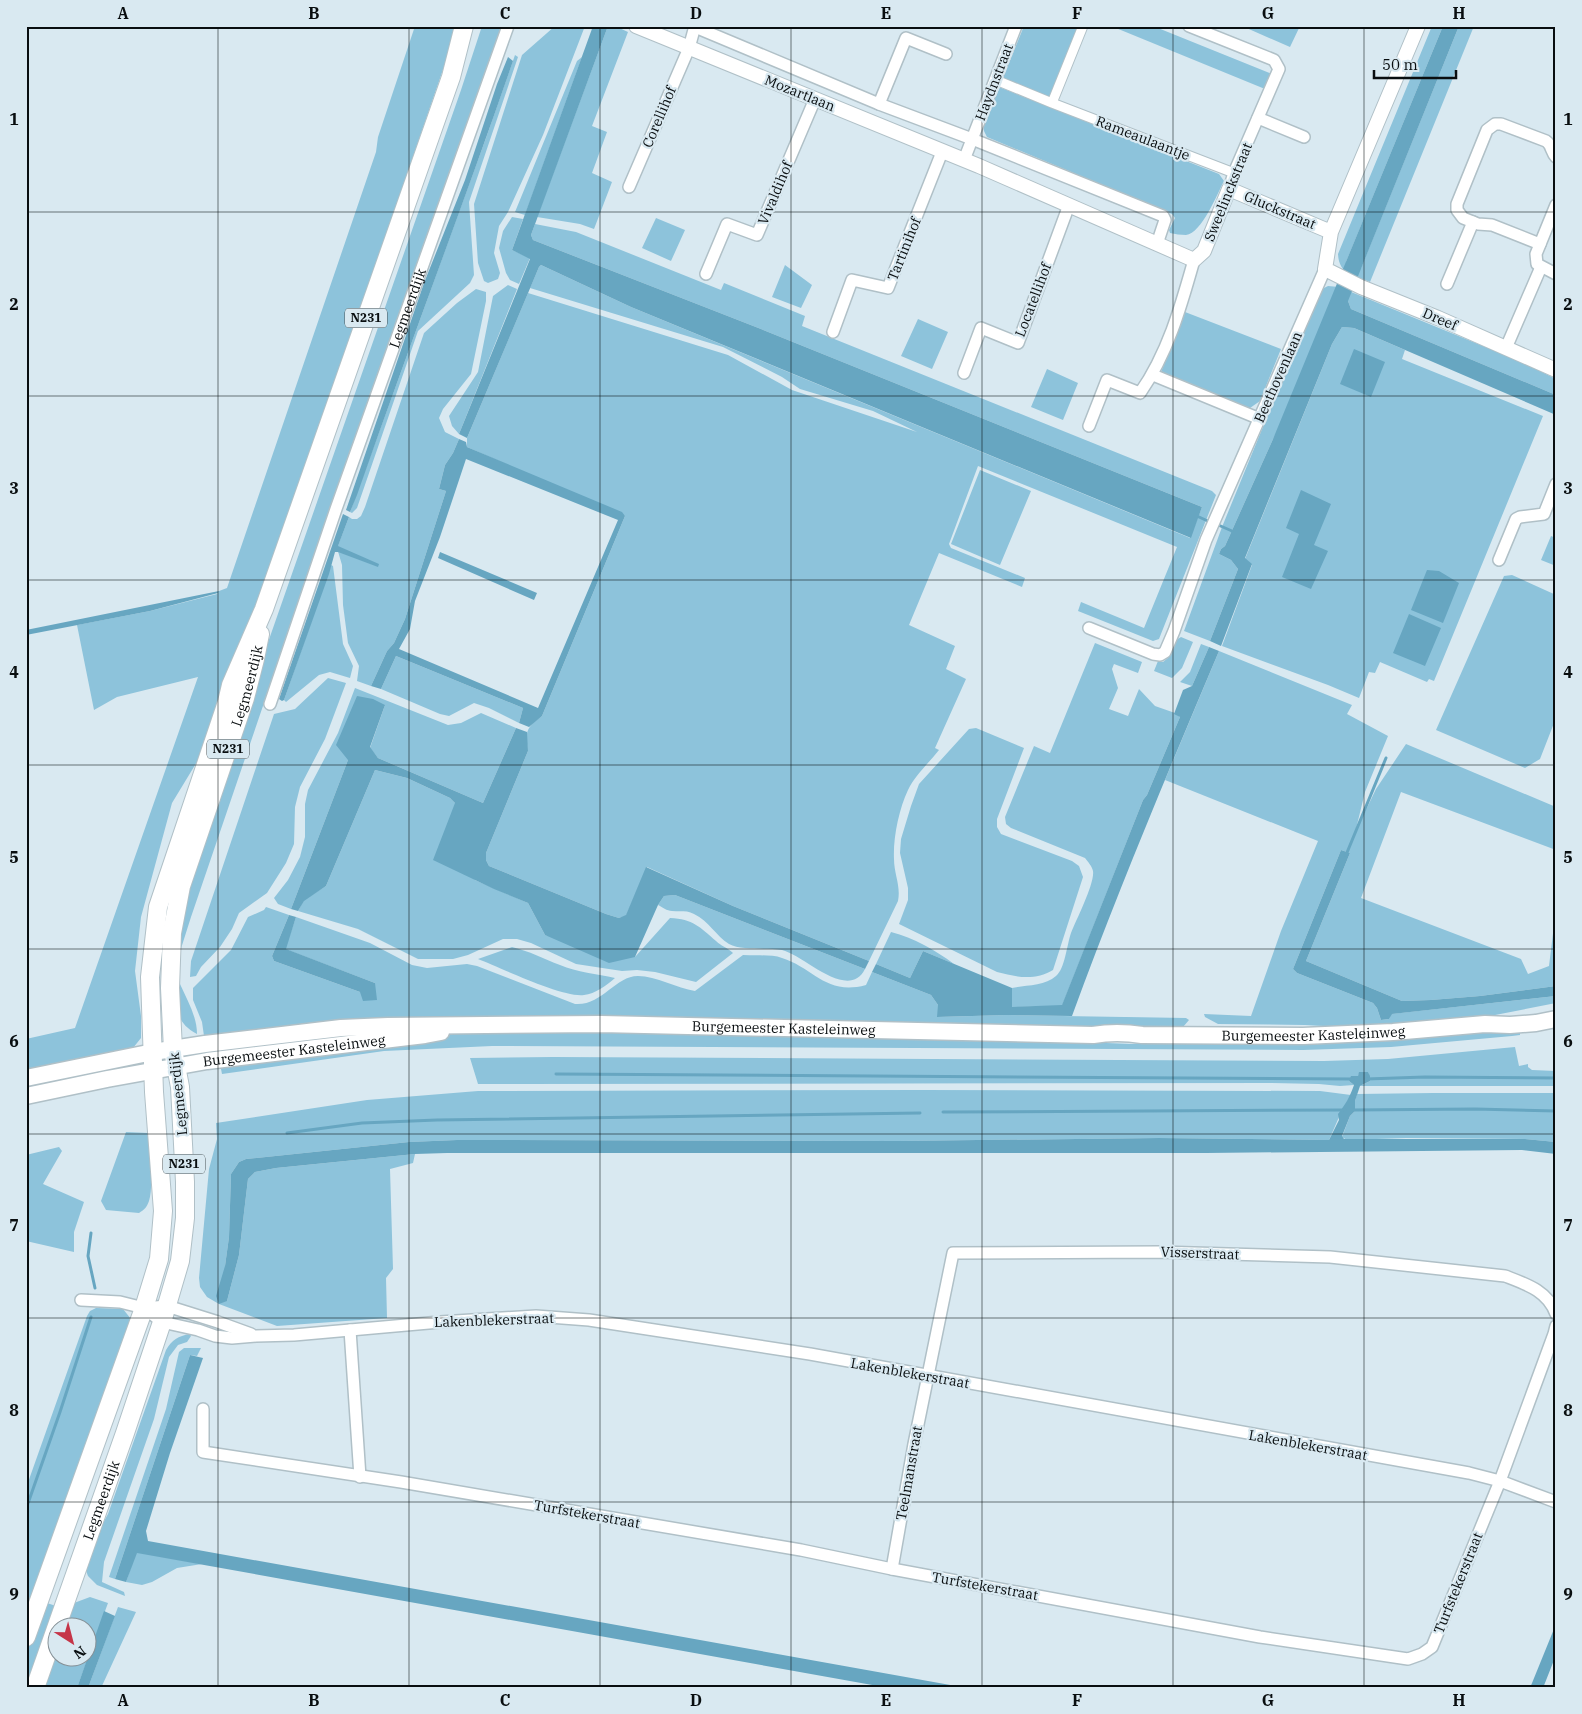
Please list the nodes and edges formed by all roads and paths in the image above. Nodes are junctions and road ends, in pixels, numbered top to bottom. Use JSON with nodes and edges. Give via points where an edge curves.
{"nodes":[{"id":1,"x":464,"y":26,"type":"edge"},
{"id":2,"x":508,"y":26,"type":"edge"},
{"id":3,"x":636,"y":26,"type":"edge"},
{"id":4,"x":1016,"y":26,"type":"edge"},
{"id":5,"x":1083,"y":26,"type":"edge"},
{"id":6,"x":1189,"y":26,"type":"edge"},
{"id":7,"x":1418,"y":26,"type":"edge"},
{"id":8,"x":695,"y":27,"type":"edge"},
{"id":9,"x":689,"y":48,"type":"junction"},
{"id":10,"x":946,"y":54,"type":"dead end"},
{"id":11,"x":996,"y":80,"type":"junction"},
{"id":12,"x":815,"y":99,"type":"junction"},
{"id":13,"x":1052,"y":103,"type":"junction"},
{"id":14,"x":879,"y":104,"type":"junction"},
{"id":15,"x":1258,"y":118,"type":"junction"},
{"id":16,"x":1304,"y":137,"type":"dead end"},
{"id":17,"x":972,"y":139,"type":"junction"},
{"id":18,"x":942,"y":152,"type":"junction"},
{"id":19,"x":1556,"y":157,"type":"edge"},
{"id":20,"x":964,"y":160,"type":"junction"},
{"id":21,"x":1234,"y":173,"type":"junction"},
{"id":22,"x":629,"y":187,"type":"dead end"},
{"id":23,"x":1229,"y":188,"type":"junction"},
{"id":24,"x":1069,"y":205,"type":"junction"},
{"id":25,"x":1556,"y":205,"type":"edge"},
{"id":26,"x":1473,"y":222,"type":"junction"},
{"id":27,"x":1331,"y":232,"type":"junction"},
{"id":28,"x":1157,"y":244,"type":"junction"},
{"id":29,"x":1540,"y":244,"type":"junction"},
{"id":30,"x":1194,"y":260,"type":"junction"},
{"id":31,"x":1541,"y":267,"type":"junction"},
{"id":32,"x":1325,"y":269,"type":"junction"},
{"id":33,"x":706,"y":274,"type":"dead end"},
{"id":34,"x":1556,"y":274,"type":"edge"},
{"id":35,"x":1447,"y":284,"type":"dead end"},
{"id":36,"x":833,"y":332,"type":"dead end"},
{"id":37,"x":1506,"y":348,"type":"junction"},
{"id":38,"x":1556,"y":370,"type":"edge"},
{"id":39,"x":964,"y":373,"type":"dead end"},
{"id":40,"x":1153,"y":375,"type":"junction"},
{"id":41,"x":1260,"y":419,"type":"junction"},
{"id":42,"x":1089,"y":426,"type":"dead end"},
{"id":43,"x":1556,"y":484,"type":"edge"},
{"id":44,"x":1499,"y":560,"type":"dead end"},
{"id":45,"x":264,"y":608,"type":"junction"},
{"id":46,"x":1089,"y":628,"type":"dead end"},
{"id":47,"x":270,"y":704,"type":"dead end"},
{"id":48,"x":1556,"y":1010,"type":"edge"},
{"id":49,"x":1556,"y":1020,"type":"edge"},
{"id":50,"x":1485,"y":1024,"type":"junction"},
{"id":51,"x":475,"y":1025,"type":"junction"},
{"id":52,"x":173,"y":1050,"type":"junction"},
{"id":53,"x":153,"y":1052,"type":"junction"},
{"id":54,"x":176,"y":1067,"type":"junction"},
{"id":55,"x":153,"y":1071,"type":"junction"},
{"id":56,"x":26,"y":1078,"type":"edge"},
{"id":57,"x":26,"y":1096,"type":"edge"},
{"id":58,"x":81,"y":1300,"type":"dead end"},
{"id":59,"x":144,"y":1308,"type":"junction"},
{"id":60,"x":164,"y":1314,"type":"junction"},
{"id":61,"x":1556,"y":1314,"type":"edge"},
{"id":62,"x":1556,"y":1326,"type":"edge"},
{"id":63,"x":350,"y":1330,"type":"junction"},
{"id":64,"x":256,"y":1336,"type":"junction"},
{"id":65,"x":928,"y":1377,"type":"junction"},
{"id":66,"x":203,"y":1409,"type":"dead end"},
{"id":67,"x":360,"y":1476,"type":"junction"},
{"id":68,"x":1500,"y":1481,"type":"junction"},
{"id":69,"x":1556,"y":1502,"type":"edge"},
{"id":70,"x":892,"y":1570,"type":"junction"},
{"id":71,"x":26,"y":1637,"type":"edge"},
{"id":72,"x":34,"y":1688,"type":"edge"}],
"edges":[{"from":1,"to":45,"type":"main road","name":"Legmeerdijk","number":"N231","via":[[451,77]]},
{"from":2,"to":47,"type":"street","name":"Legmeerdijk"},
{"from":3,"to":9,"type":"street","name":"Mozartlaan"},
{"from":4,"to":11,"type":"street","name":"Haydnstraat"},
{"from":5,"to":13,"type":"street"},
{"from":6,"to":15,"type":"street","name":"Sweelinckstraat","via":[[1274,60],[1279,69]]},
{"from":7,"to":27,"type":"street","name":"Beethovenlaan"},
{"from":8,"to":9,"type":"street","name":"Corellihof"},
{"from":8,"to":14,"type":"street","name":"Mozartlaan"},
{"from":9,"to":12,"type":"street","name":"Mozartlaan"},
{"from":9,"to":22,"type":"street","name":"Corellihof"},
{"from":10,"to":14,"type":"street","via":[[906,38]]},
{"from":11,"to":13,"type":"street","name":"Rameaulaantje"},
{"from":11,"to":17,"type":"street","name":"Haydnstraat"},
{"from":12,"to":18,"type":"street","name":"Mozartlaan"},
{"from":12,"to":33,"type":"street","name":"Vivaldihof","via":[[757,235],[727,224]]},
{"from":13,"to":21,"type":"street","name":"Rameaulaantje"},
{"from":14,"to":17,"type":"street","name":"Mozartlaan"},
{"from":15,"to":16,"type":"street"},
{"from":15,"to":21,"type":"street","name":"Sweelinckstraat"},
{"from":17,"to":20,"type":"street"},
{"from":17,"to":28,"type":"street","name":"Mozartlaan","via":[[1163,216],[1165,220]]},
{"from":18,"to":20,"type":"street","name":"Mozartlaan"},
{"from":18,"to":36,"type":"street","name":"Tartinihof","via":[[888,288],[852,280]]},
{"from":19,"to":26,"type":"street","via":[[1546,141],[1501,124],[1491,126],[1457,204],[1460,215]]},
{"from":20,"to":24,"type":"street","name":"Mozartlaan"},
{"from":21,"to":23,"type":"street","name":"Sweelinckstraat"},
{"from":23,"to":27,"type":"street","name":"Gluckstraat"},
{"from":23,"to":30,"type":"street","name":"Sweelinckstraat","via":[[1204,250]]},
{"from":24,"to":28,"type":"street","name":"Mozartlaan"},
{"from":24,"to":39,"type":"street","name":"Locatellihof","via":[[1018,343],[981,328]]},
{"from":25,"to":29,"type":"street"},
{"from":26,"to":29,"type":"street","via":[[1492,224]]},
{"from":26,"to":35,"type":"street"},
{"from":27,"to":32,"type":"street","name":"Beethovenlaan"},
{"from":28,"to":30,"type":"street","name":"Mozartlaan"},
{"from":29,"to":31,"type":"street","via":[[1536,264]]},
{"from":30,"to":40,"type":"street","name":"Sweelinckstraat","via":[[1180,312]]},
{"from":31,"to":34,"type":"street"},
{"from":31,"to":37,"type":"street"},
{"from":32,"to":37,"type":"street","name":"Dreef"},
{"from":32,"to":41,"type":"street","name":"Beethovenlaan"},
{"from":37,"to":38,"type":"street","name":"Dreef"},
{"from":40,"to":41,"type":"street"},
{"from":40,"to":42,"type":"street","name":"Sweelinckstraat","via":[[1140,393],[1108,380]]},
{"from":41,"to":46,"type":"street","name":"Beethovenlaan","via":[[1206,540],[1165,652],[1153,654]]},
{"from":43,"to":44,"type":"street","via":[[1544,514],[1516,519]]},
{"from":45,"to":52,"type":"main road","name":"Legmeerdijk","number":"N231","via":[[245,698],[181,886],[172,942]]},
{"from":45,"to":53,"type":"main road","name":"Legmeerdijk","number":"N231","via":[[231,685],[158,907],[150,977]]},
{"from":48,"to":50,"type":"main road","name":"Burgemeester Kasteleinweg"},
{"from":49,"to":50,"type":"main road","name":"Burgemeester Kasteleinweg"},
{"from":50,"to":51,"type":"main road","name":"Burgemeester Kasteleinweg","via":[[1303,1036],[1117,1032],[1092,1035],[601,1024]]},
{"from":51,"to":52,"type":"main road","name":"Burgemeester Kasteleinweg","via":[[341,1028]]},
{"from":51,"to":54,"type":"main road","name":"Burgemeester Kasteleinweg","via":[[425,1035]]},
{"from":52,"to":53,"type":"main road","name":"Burgemeester Kasteleinweg"},
{"from":52,"to":54,"type":"main road","name":"Legmeerdijk","number":"N231"},
{"from":53,"to":55,"type":"main road","name":"Legmeerdijk","number":"N231"},
{"from":53,"to":56,"type":"main road","name":"Burgemeester Kasteleinweg"},
{"from":54,"to":55,"type":"main road","name":"Burgemeester Kasteleinweg"},
{"from":54,"to":60,"type":"main road","name":"Legmeerdijk","number":"N231","via":[[180,1087],[185,1218],[180,1261]]},
{"from":55,"to":57,"type":"main road","name":"Burgemeester Kasteleinweg"},
{"from":55,"to":59,"type":"main road","name":"Legmeerdijk","number":"N231","via":[[163,1211],[159,1259]]},
{"from":58,"to":59,"type":"street","via":[[120,1302]]},
{"from":59,"to":60,"type":"street"},
{"from":59,"to":71,"type":"main road","name":"Legmeerdijk","number":"N231"},
{"from":60,"to":64,"type":"street","name":"Lakenblekerstraat","via":[[218,1322]]},
{"from":60,"to":64,"type":"street","name":"Lakenblekerstraat","via":[[215,1336]]},
{"from":60,"to":72,"type":"main road","name":"Legmeerdijk","number":"N231"},
{"from":61,"to":65,"type":"street","name":"Visserstraat","via":[[1542,1293],[1505,1276],[1330,1257],[1158,1252],[953,1253]]},
{"from":62,"to":68,"type":"street"},
{"from":63,"to":64,"type":"street","name":"Lakenblekerstraat"},
{"from":63,"to":65,"type":"street","name":"Lakenblekerstraat","via":[[536,1316],[580,1319],[759,1346]]},
{"from":63,"to":67,"type":"street"},
{"from":65,"to":68,"type":"street","name":"Lakenblekerstraat"},
{"from":65,"to":70,"type":"street","name":"Teelmanstraat"},
{"from":66,"to":67,"type":"street","name":"Turfstekerstraat","via":[[203,1452]]},
{"from":67,"to":70,"type":"street","name":"Turfstekerstraat","via":[[801,1550]]},
{"from":68,"to":69,"type":"street","name":"Lakenblekerstraat"},
{"from":68,"to":70,"type":"street","name":"Turfstekerstraat","via":[[1432,1647],[1408,1659],[1260,1637]]}]}
